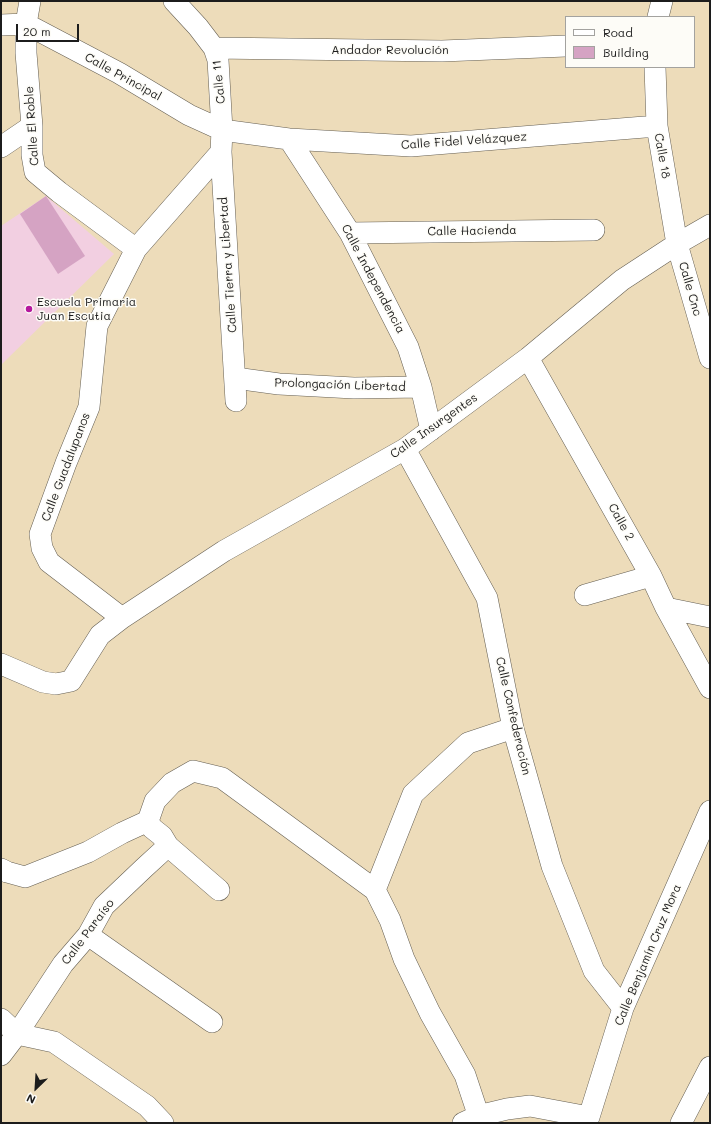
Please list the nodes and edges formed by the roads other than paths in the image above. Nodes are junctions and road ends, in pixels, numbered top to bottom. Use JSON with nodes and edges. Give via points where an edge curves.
{"nodes":[{"id":1,"x":30,"y":1,"type":"edge"},
{"id":2,"x":174,"y":1,"type":"edge"},
{"id":3,"x":662,"y":1,"type":"edge"},
{"id":4,"x":658,"y":16,"type":"edge"},
{"id":5,"x":26,"y":24,"type":"junction"},
{"id":6,"x":1,"y":25,"type":"edge"},
{"id":7,"x":565,"y":46,"type":"edge"},
{"id":8,"x":214,"y":48,"type":"junction"},
{"id":9,"x":655,"y":68,"type":"edge"},
{"id":10,"x":32,"y":126,"type":"junction"},
{"id":11,"x":657,"y":126,"type":"junction"},
{"id":12,"x":222,"y":130,"type":"junction"},
{"id":13,"x":289,"y":139,"type":"junction"},
{"id":14,"x":1,"y":147,"type":"edge"},
{"id":15,"x":222,"y":152,"type":"junction"},
{"id":16,"x":710,"y":225,"type":"edge"},
{"id":17,"x":594,"y":230,"type":"dead end"},
{"id":18,"x":350,"y":233,"type":"junction"},
{"id":19,"x":677,"y":244,"type":"junction"},
{"id":20,"x":136,"y":249,"type":"junction"},
{"id":21,"x":528,"y":358,"type":"junction"},
{"id":22,"x":710,"y":358,"type":"edge"},
{"id":23,"x":235,"y":378,"type":"junction"},
{"id":24,"x":421,"y":387,"type":"junction"},
{"id":25,"x":236,"y":401,"type":"dead end"},
{"id":26,"x":431,"y":430,"type":"junction"},
{"id":27,"x":404,"y":449,"type":"junction"},
{"id":28,"x":651,"y":576,"type":"junction"},
{"id":29,"x":585,"y":595,"type":"dead end"},
{"id":30,"x":666,"y":608,"type":"junction"},
{"id":31,"x":710,"y":617,"type":"edge"},
{"id":32,"x":122,"y":618,"type":"junction"},
{"id":33,"x":1,"y":664,"type":"edge"},
{"id":34,"x":710,"y":688,"type":"edge"},
{"id":35,"x":513,"y":728,"type":"junction"},
{"id":36,"x":710,"y":811,"type":"edge"},
{"id":37,"x":148,"y":821,"type":"junction"},
{"id":38,"x":168,"y":846,"type":"junction"},
{"id":39,"x":1,"y":869,"type":"edge"},
{"id":40,"x":219,"y":890,"type":"dead end"},
{"id":41,"x":374,"y":890,"type":"junction"},
{"id":42,"x":88,"y":935,"type":"junction"},
{"id":43,"x":624,"y":1008,"type":"junction"},
{"id":44,"x":1,"y":1019,"type":"edge"},
{"id":45,"x":212,"y":1022,"type":"dead end"},
{"id":46,"x":17,"y":1034,"type":"junction"},
{"id":47,"x":1,"y":1055,"type":"edge"},
{"id":48,"x":710,"y":1067,"type":"edge"},
{"id":49,"x":591,"y":1120,"type":"edge"},
{"id":50,"x":474,"y":1121,"type":"edge"},
{"id":51,"x":163,"y":1123,"type":"edge"},
{"id":52,"x":681,"y":1123,"type":"edge"}],
"edges":[{"from":1,"to":5,"type":"street","name":"Calle El Roble"},
{"from":2,"to":8,"type":"street","name":"Calle 11"},
{"from":3,"to":4,"type":"street"},
{"from":5,"to":6,"type":"street"},
{"from":5,"to":10,"type":"street","name":"Calle El Roble"},
{"from":5,"to":12,"type":"street","name":"Calle Principal","via":[[119,73],[189,115]]},
{"from":7,"to":8,"type":"street","name":"Andador Revolución","via":[[442,51]]},
{"from":8,"to":12,"type":"street","name":"Calle 11","via":[[218,60]]},
{"from":9,"to":11,"type":"street","name":"Calle 18"},
{"from":10,"to":14,"type":"street"},
{"from":10,"to":20,"type":"street","name":"Calle El Roble","via":[[35,172]]},
{"from":11,"to":13,"type":"street","name":"Calle Fidel Velázquez","via":[[411,146]]},
{"from":11,"to":19,"type":"street","name":"Calle 18"},
{"from":12,"to":13,"type":"street","name":"Calle Fidel Velázquez"},
{"from":12,"to":15,"type":"street","name":"Calle Tierra y Libertad"},
{"from":13,"to":18,"type":"street","name":"Calle Independencia"},
{"from":15,"to":20,"type":"street","name":"Calle Guadalupanos"},
{"from":15,"to":23,"type":"street","name":"Calle Tierra y Libertad"},
{"from":16,"to":19,"type":"street","name":"Calle Insurgentes"},
{"from":17,"to":18,"type":"street","name":"Calle Hacienda"},
{"from":18,"to":24,"type":"street","name":"Calle Independencia","via":[[408,347]]},
{"from":19,"to":21,"type":"street","name":"Calle Insurgentes","via":[[622,280]]},
{"from":19,"to":22,"type":"street","name":"Calle Cnc"},
{"from":20,"to":32,"type":"street","name":"Calle Guadalupanos","via":[[97,326],[89,407],[40,534],[42,548],[49,562]]},
{"from":21,"to":26,"type":"street","name":"Calle Insurgentes"},
{"from":21,"to":28,"type":"street","name":"Calle 2"},
{"from":23,"to":24,"type":"street","name":"Prolongación Libertad","via":[[279,384],[354,388]]},
{"from":23,"to":25,"type":"street","name":"Calle Tierra y Libertad"},
{"from":24,"to":26,"type":"street","name":"Calle Independencia"},
{"from":26,"to":27,"type":"street","name":"Calle Insurgentes"},
{"from":27,"to":32,"type":"street","name":"Calle Insurgentes","via":[[224,551]]},
{"from":27,"to":35,"type":"street","name":"Calle Confederación","via":[[487,598]]},
{"from":28,"to":29,"type":"street"},
{"from":28,"to":30,"type":"street","name":"Calle 2"},
{"from":30,"to":31,"type":"street"},
{"from":30,"to":34,"type":"street","name":"Calle 2"},
{"from":32,"to":33,"type":"street","name":"Calle Insurgentes","via":[[100,635],[71,681],[56,684],[43,682]]},
{"from":35,"to":41,"type":"street","via":[[468,743],[413,794]]},
{"from":35,"to":43,"type":"street","name":"Calle Confederación","via":[[552,866],[563,894],[594,971]]},
{"from":36,"to":43,"type":"street","name":"Calle Benjamín Cruz Mora"},
{"from":37,"to":38,"type":"street"},
{"from":37,"to":39,"type":"street","via":[[88,852],[25,877]]},
{"from":37,"to":41,"type":"street","via":[[155,801],[172,783],[193,771],[222,778]]},
{"from":38,"to":40,"type":"street"},
{"from":38,"to":42,"type":"street","name":"Calle Paraíso","via":[[104,906]]},
{"from":41,"to":50,"type":"street","via":[[390,920],[404,959],[430,1013],[465,1075]]},
{"from":42,"to":45,"type":"street"},
{"from":42,"to":46,"type":"street","name":"Calle Paraíso","via":[[63,964]]},
{"from":43,"to":49,"type":"street","name":"Calle Benjamín Cruz Mora"},
{"from":44,"to":46,"type":"street"},
{"from":46,"to":47,"type":"street","name":"Calle Paraíso"},
{"from":46,"to":51,"type":"street","via":[[54,1042],[147,1106]]},
{"from":48,"to":52,"type":"street"},
{"from":49,"to":50,"type":"street","name":"Calle Benjamín Cruz Mora","via":[[530,1106],[507,1109]]}]}
